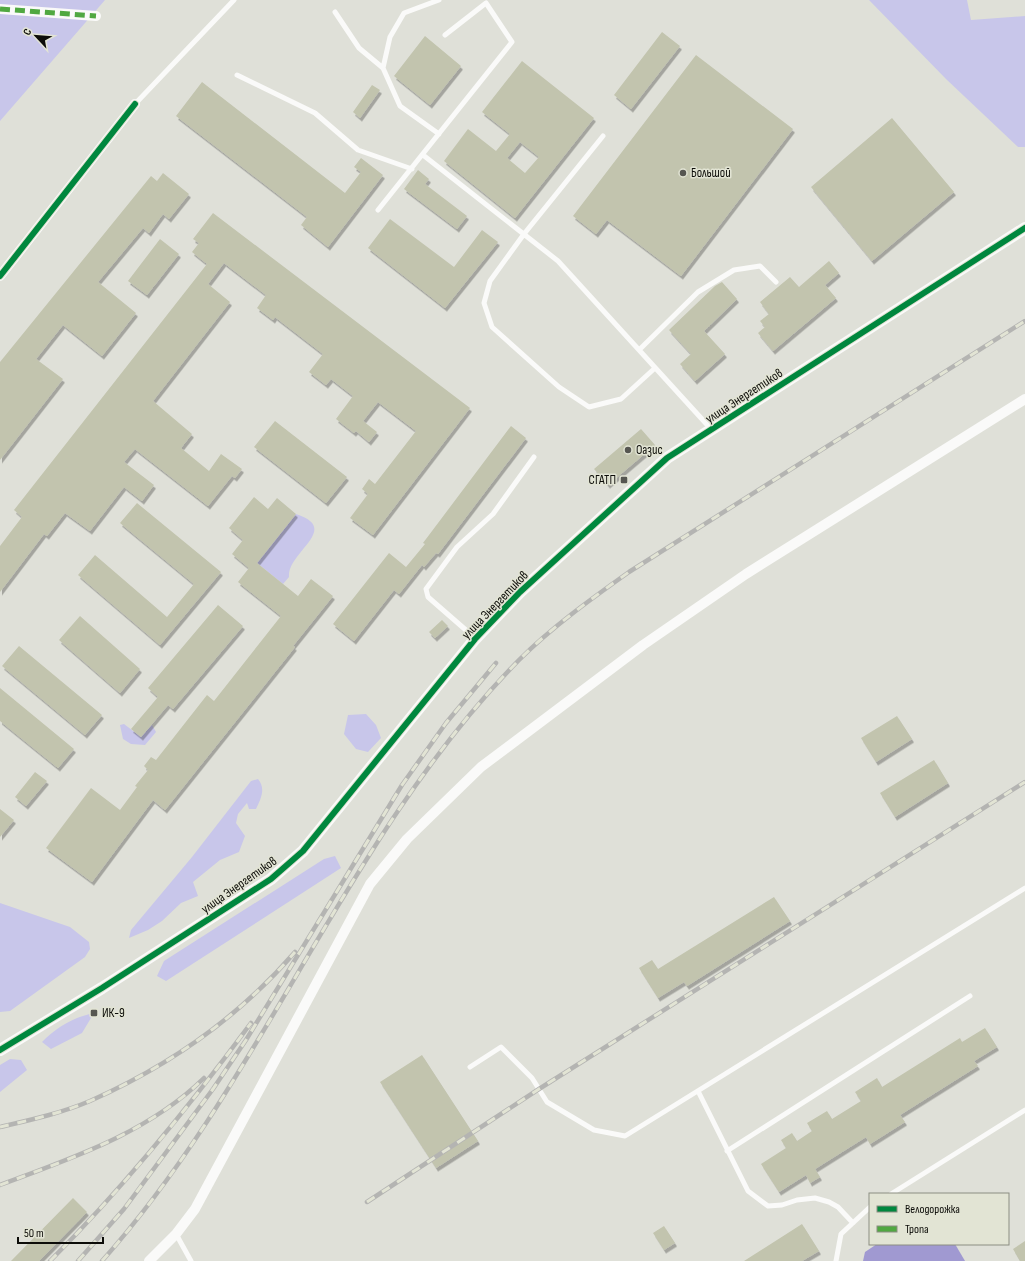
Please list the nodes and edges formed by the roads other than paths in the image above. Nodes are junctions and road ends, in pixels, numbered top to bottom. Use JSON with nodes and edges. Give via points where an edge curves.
{"nodes":[{"id":1,"x":234,"y":0,"type":"edge"},
{"id":2,"x":439,"y":0,"type":"edge"},
{"id":3,"x":0,"y":9,"type":"edge"},
{"id":4,"x":335,"y":12,"type":"dead end"},
{"id":5,"x":96,"y":16,"type":"dead end"},
{"id":6,"x":446,"y":35,"type":"dead end"},
{"id":7,"x":383,"y":68,"type":"junction"},
{"id":8,"x":237,"y":75,"type":"dead end"},
{"id":9,"x":135,"y":104,"type":"joint"},
{"id":10,"x":440,"y":134,"type":"junction"},
{"id":11,"x":603,"y":136,"type":"dead end"},
{"id":12,"x":423,"y":155,"type":"junction"},
{"id":13,"x":412,"y":169,"type":"junction"},
{"id":14,"x":378,"y":210,"type":"dead end"},
{"id":15,"x":1025,"y":228,"type":"edge"},
{"id":16,"x":524,"y":234,"type":"junction"},
{"id":17,"x":0,"y":276,"type":"edge"},
{"id":18,"x":776,"y":282,"type":"dead end"},
{"id":19,"x":639,"y":350,"type":"junction"},
{"id":20,"x":655,"y":368,"type":"junction"},
{"id":21,"x":1025,"y":399,"type":"edge"},
{"id":22,"x":712,"y":430,"type":"junction"},
{"id":23,"x":534,"y":456,"type":"dead end"},
{"id":24,"x":475,"y":639,"type":"junction"},
{"id":25,"x":1025,"y":888,"type":"edge"},
{"id":26,"x":970,"y":996,"type":"dead end"},
{"id":27,"x":0,"y":1050,"type":"edge"},
{"id":28,"x":470,"y":1067,"type":"dead end"},
{"id":29,"x":698,"y":1091,"type":"junction"},
{"id":30,"x":1025,"y":1110,"type":"edge"},
{"id":31,"x":727,"y":1151,"type":"junction"},
{"id":32,"x":893,"y":1193,"type":"edge"},
{"id":33,"x":869,"y":1208,"type":"edge"},
{"id":34,"x":853,"y":1223,"type":"junction"},
{"id":35,"x":176,"y":1234,"type":"junction"},
{"id":36,"x":149,"y":1261,"type":"edge"},
{"id":37,"x":191,"y":1261,"type":"edge"},
{"id":38,"x":836,"y":1261,"type":"edge"}],
"edges":[{"from":1,"to":9,"type":"lane"},
{"from":2,"to":7,"type":"lane","via":[[404,13],[390,37]]},
{"from":3,"to":5,"type":"street"},
{"from":4,"to":7,"type":"lane","via":[[359,48]]},
{"from":6,"to":10,"type":"lane","via":[[486,3],[512,42]]},
{"from":7,"to":10,"type":"lane","via":[[400,106]]},
{"from":8,"to":13,"type":"lane","via":[[315,113],[358,150]]},
{"from":9,"to":17,"type":"street"},
{"from":10,"to":12,"type":"lane"},
{"from":11,"to":16,"type":"lane"},
{"from":12,"to":13,"type":"lane"},
{"from":12,"to":16,"type":"lane"},
{"from":13,"to":14,"type":"lane"},
{"from":15,"to":22,"type":"street","name":"улица Энергетиков"},
{"from":16,"to":19,"type":"lane","via":[[558,262]]},
{"from":16,"to":20,"type":"lane","via":[[490,281],[484,303],[492,327],[559,387],[589,407],[621,399]]},
{"from":18,"to":19,"type":"lane","via":[[760,266],[734,270],[698,292]]},
{"from":19,"to":20,"type":"lane"},
{"from":20,"to":22,"type":"lane"},
{"from":21,"to":35,"type":"street","via":[[746,574],[643,645],[480,767],[424,820],[370,884],[195,1209]]},
{"from":22,"to":24,"type":"street","name":"улица Энергетиков","via":[[659,466],[520,592]]},
{"from":23,"to":24,"type":"lane","via":[[493,514],[457,547],[426,589],[428,597]]},
{"from":24,"to":27,"type":"street","name":"улица Энергетиков","via":[[303,851],[271,879]]},
{"from":25,"to":29,"type":"lane"},
{"from":26,"to":31,"type":"lane"},
{"from":28,"to":29,"type":"lane","via":[[501,1047],[532,1078],[547,1102],[594,1130],[625,1136]]},
{"from":29,"to":31,"type":"lane"},
{"from":30,"to":32,"type":"lane"},
{"from":31,"to":34,"type":"lane","via":[[748,1191],[768,1206],[815,1198],[838,1207]]},
{"from":33,"to":34,"type":"lane"},
{"from":34,"to":38,"type":"lane","via":[[841,1234]]},
{"from":35,"to":36,"type":"street"},
{"from":35,"to":37,"type":"lane"}]}
